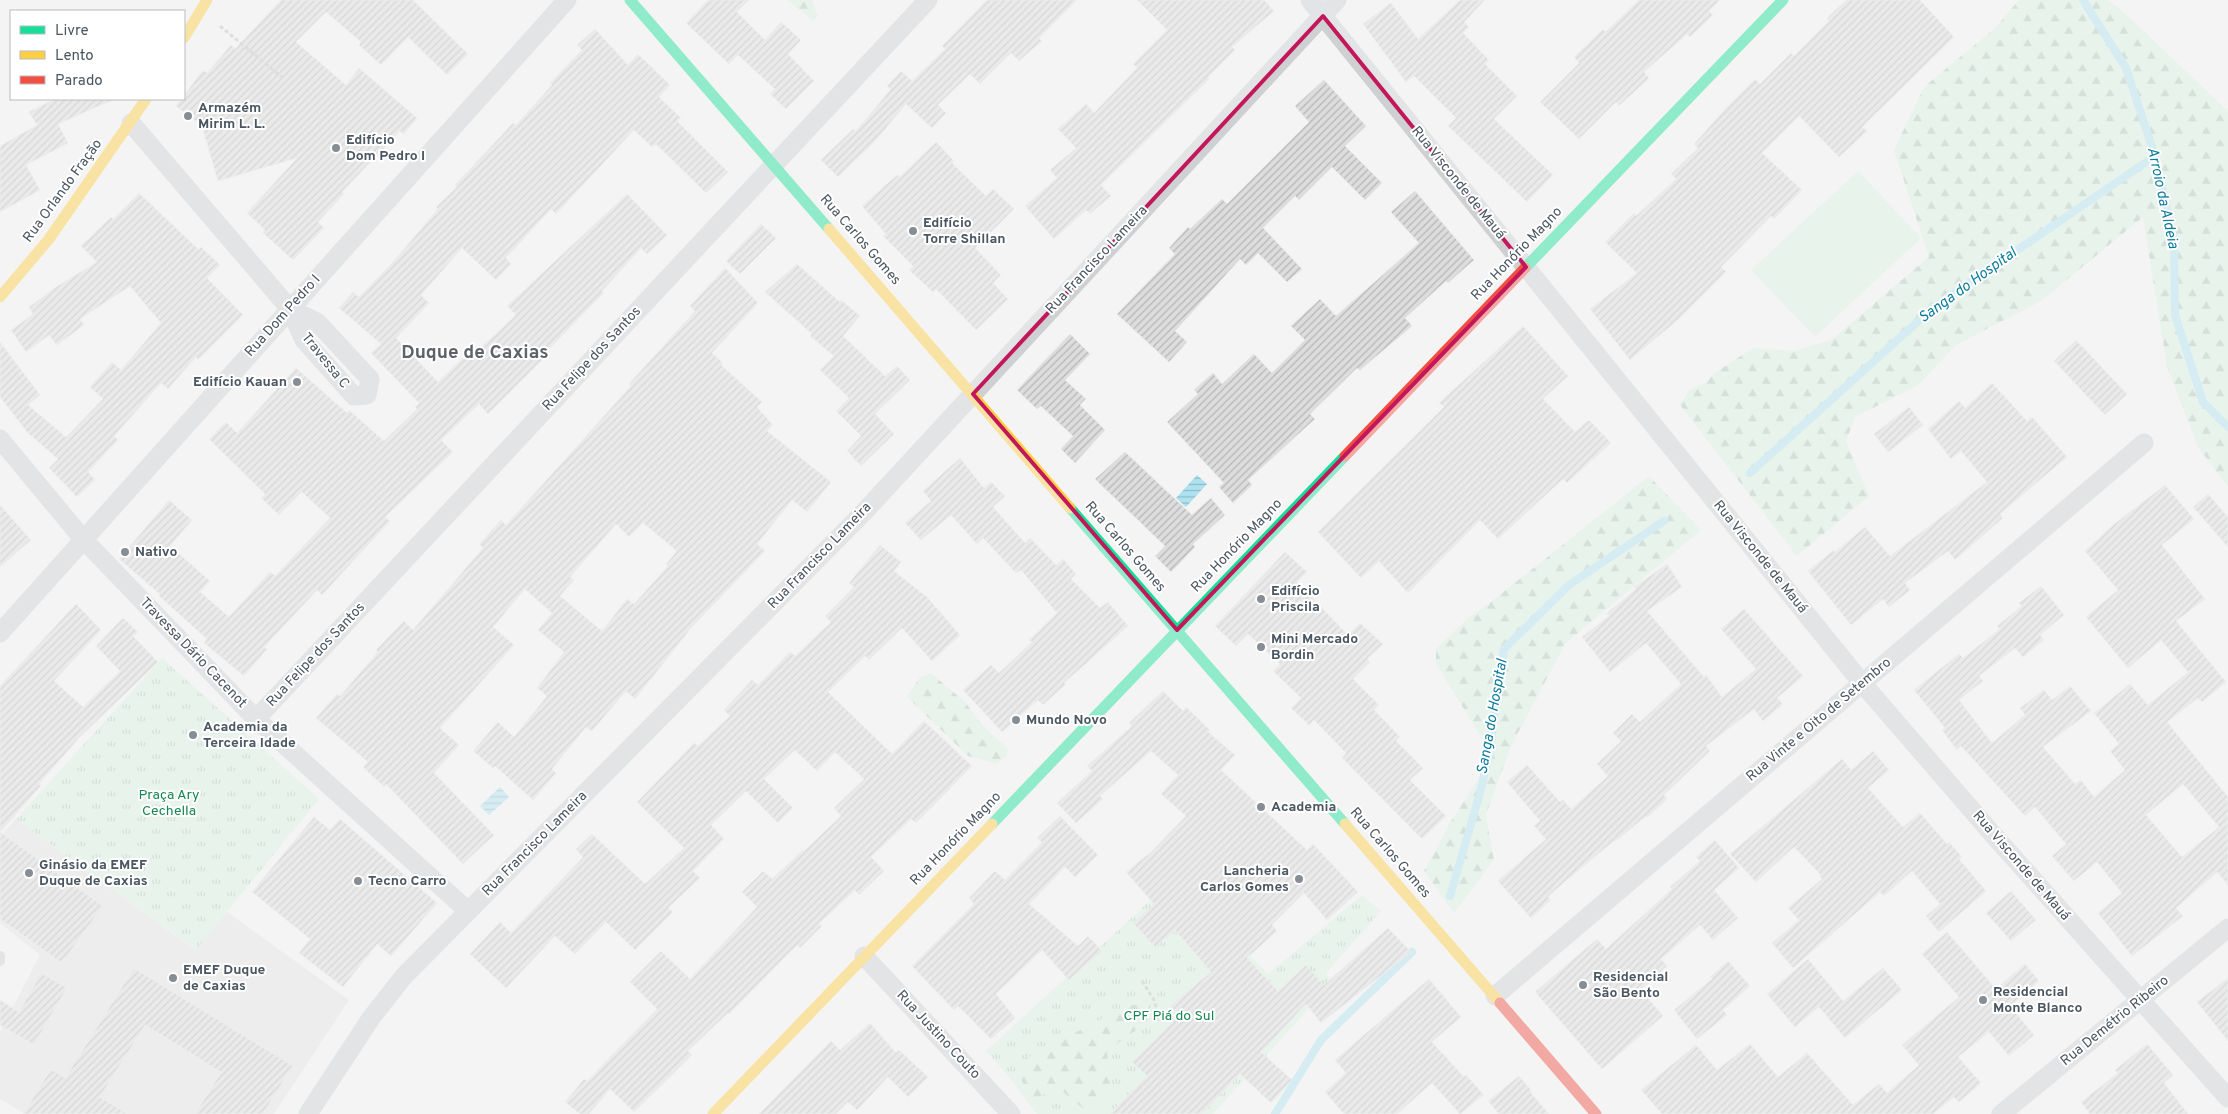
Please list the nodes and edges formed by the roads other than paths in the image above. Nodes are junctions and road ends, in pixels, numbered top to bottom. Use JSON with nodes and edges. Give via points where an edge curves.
{"nodes":[{"id":1,"x":207,"y":0,"type":"edge"},
{"id":2,"x":567,"y":0,"type":"edge"},
{"id":3,"x":630,"y":0,"type":"edge"},
{"id":4,"x":928,"y":0,"type":"edge"},
{"id":5,"x":1310,"y":0,"type":"edge"},
{"id":6,"x":1338,"y":0,"type":"edge"},
{"id":7,"x":1783,"y":0,"type":"edge"},
{"id":8,"x":1323,"y":16,"type":"junction"},
{"id":9,"x":185,"y":36,"type":"edge"},
{"id":10,"x":145,"y":100,"type":"edge"},
{"id":11,"x":131,"y":123,"type":"junction"},
{"id":12,"x":774,"y":164,"type":"junction"},
{"id":13,"x":1526,"y":267,"type":"junction"},
{"id":14,"x":0,"y":297,"type":"edge"},
{"id":15,"x":290,"y":309,"type":"junction"},
{"id":16,"x":973,"y":394,"type":"junction"},
{"id":17,"x":0,"y":439,"type":"edge"},
{"id":18,"x":2144,"y":443,"type":"dead end"},
{"id":19,"x":83,"y":539,"type":"junction"},
{"id":20,"x":1177,"y":630,"type":"junction"},
{"id":21,"x":0,"y":633,"type":"edge"},
{"id":22,"x":1862,"y":683,"type":"junction"},
{"id":23,"x":256,"y":719,"type":"junction"},
{"id":24,"x":468,"y":911,"type":"junction"},
{"id":25,"x":2228,"y":928,"type":"edge"},
{"id":26,"x":0,"y":956,"type":"edge"},
{"id":27,"x":864,"y":956,"type":"junction"},
{"id":28,"x":0,"y":961,"type":"edge"},
{"id":29,"x":1494,"y":996,"type":"junction"},
{"id":30,"x":2140,"y":1000,"type":"junction"},
{"id":31,"x":2228,"y":1098,"type":"edge"},
{"id":32,"x":308,"y":1114,"type":"edge"},
{"id":33,"x":713,"y":1114,"type":"edge"},
{"id":34,"x":1011,"y":1114,"type":"edge"},
{"id":35,"x":1596,"y":1114,"type":"edge"},
{"id":36,"x":2001,"y":1114,"type":"edge"}],
"edges":[{"from":1,"to":9,"type":"street"},
{"from":2,"to":15,"type":"street","name":"Rua Dom Pedro I"},
{"from":3,"to":12,"type":"street","name":"Rua Carlos Gomes"},
{"from":4,"to":12,"type":"street","name":"Rua Felipe dos Santos"},
{"from":5,"to":8,"type":"street","name":"Rua Visconde de Mauá"},
{"from":6,"to":8,"type":"street","name":"Rua Francisco Lameira"},
{"from":7,"to":13,"type":"street","name":"Rua Honório Magno"},
{"from":8,"to":13,"type":"street","name":"Rua Visconde de Mauá"},
{"from":8,"to":16,"type":"street","name":"Rua Francisco Lameira"},
{"from":10,"to":11,"type":"street","name":"Rua Orlando Fração"},
{"from":11,"to":14,"type":"street","name":"Rua Orlando Fração","via":[[49,239]]},
{"from":11,"to":15,"type":"street","name":"Travessa C"},
{"from":12,"to":16,"type":"street","name":"Rua Carlos Gomes"},
{"from":12,"to":23,"type":"street","name":"Rua Felipe dos Santos"},
{"from":13,"to":20,"type":"street","name":"Rua Honório Magno"},
{"from":13,"to":22,"type":"street","name":"Rua Visconde de Mauá"},
{"from":15,"to":15,"type":"street","name":"Travessa C","via":[[317,322],[370,379],[367,395],[354,396],[304,340]]},
{"from":15,"to":19,"type":"street","name":"Rua Dom Pedro I"},
{"from":16,"to":20,"type":"street","name":"Rua Carlos Gomes"},
{"from":16,"to":24,"type":"street","name":"Rua Francisco Lameira","via":[[864,512]]},
{"from":17,"to":19,"type":"street","name":"Travessa Dário Cacenot"},
{"from":18,"to":22,"type":"street","name":"Rua Vinte e Oito de Setembro"},
{"from":19,"to":21,"type":"street","name":"Rua Dom Pedro I"},
{"from":19,"to":23,"type":"street","name":"Travessa Dário Cacenot"},
{"from":20,"to":27,"type":"street","name":"Rua Honório Magno"},
{"from":20,"to":29,"type":"street","name":"Rua Carlos Gomes"},
{"from":22,"to":29,"type":"street","name":"Rua Vinte e Oito de Setembro"},
{"from":22,"to":30,"type":"street","name":"Rua Visconde de Mauá"},
{"from":23,"to":24,"type":"street","name":"Travessa Dário Cacenot"},
{"from":24,"to":32,"type":"street","name":"Rua Francisco Lameira","via":[[404,976],[371,1018]]},
{"from":25,"to":30,"type":"street","name":"Rua Demétrio Ribeiro"},
{"from":26,"to":28,"type":"lane"},
{"from":27,"to":33,"type":"street","name":"Rua Honório Magno"},
{"from":27,"to":34,"type":"street","name":"Rua Justino Couto"},
{"from":29,"to":35,"type":"street","name":"Rua Carlos Gomes"},
{"from":30,"to":31,"type":"street","name":"Rua Visconde de Mauá"},
{"from":30,"to":36,"type":"street","name":"Rua Demétrio Ribeiro"}]}
